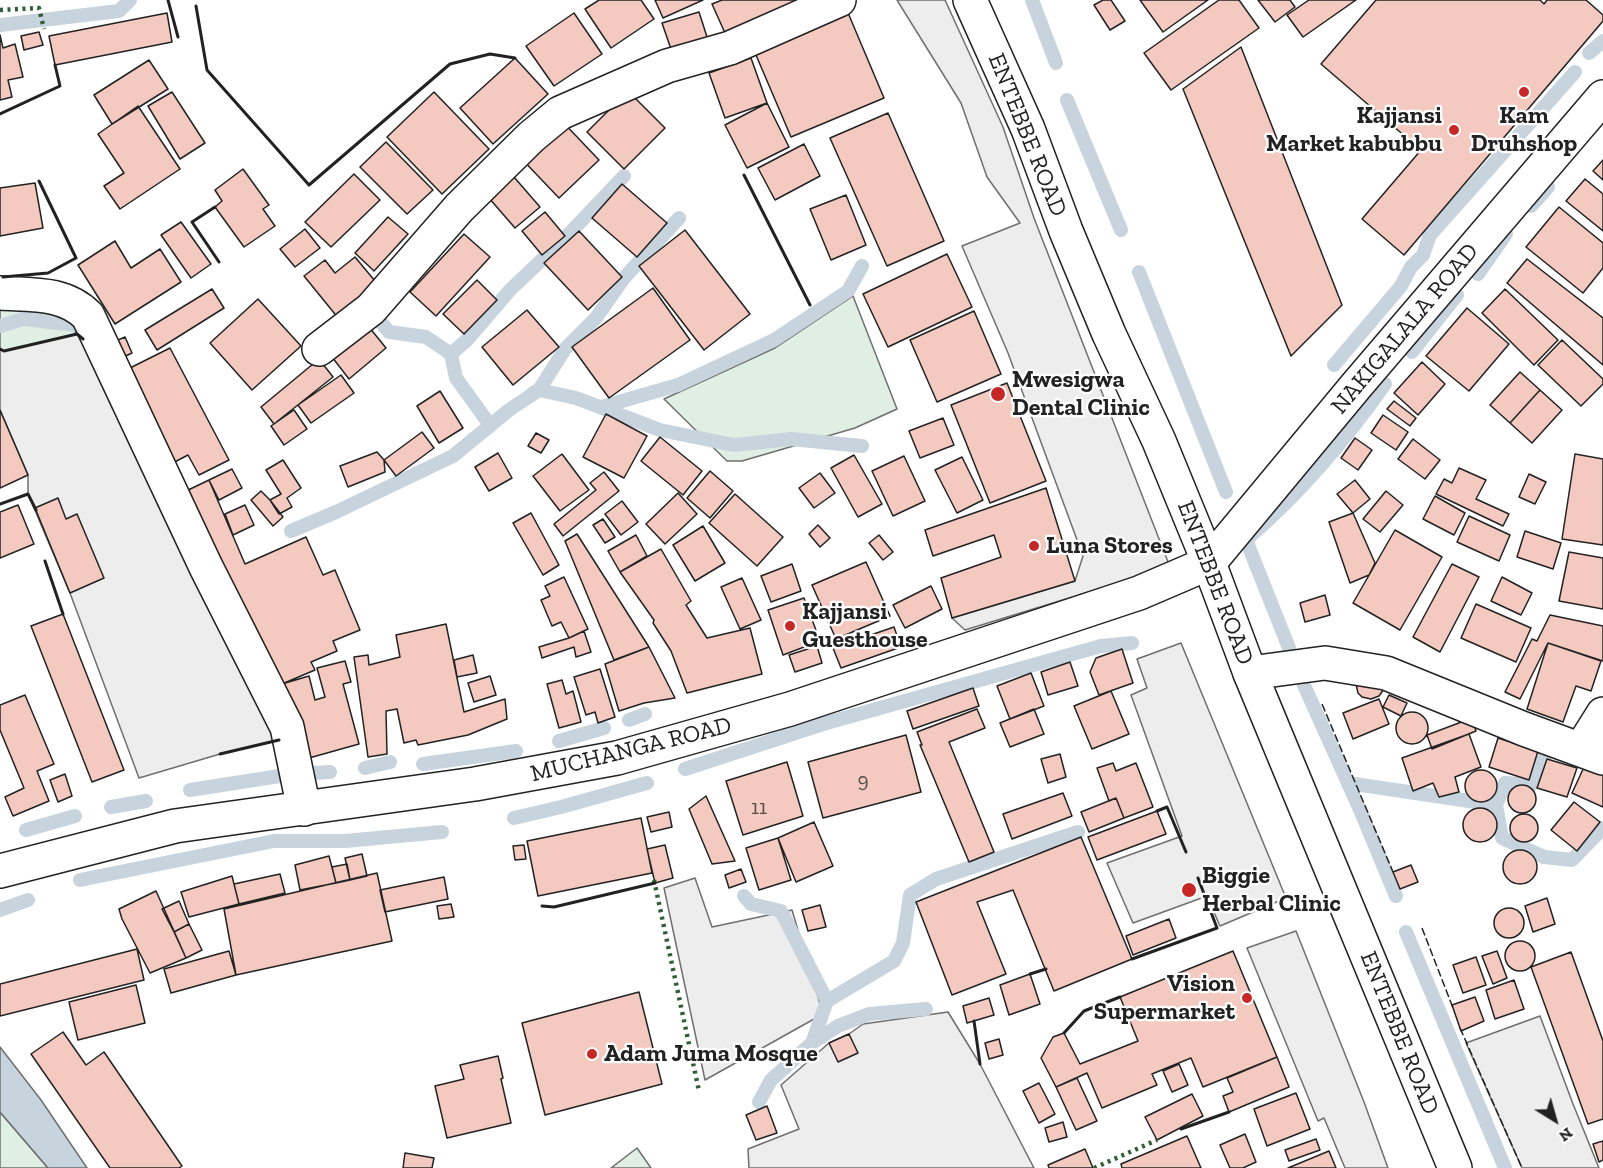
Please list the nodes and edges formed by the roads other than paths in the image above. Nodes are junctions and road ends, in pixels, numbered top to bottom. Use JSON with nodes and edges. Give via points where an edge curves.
{"nodes":[{"id":1,"x":839,"y":0,"type":"edge"},
{"id":2,"x":970,"y":0,"type":"edge"},
{"id":3,"x":1603,"y":97,"type":"edge"},
{"id":4,"x":0,"y":292,"type":"edge"},
{"id":5,"x":319,"y":349,"type":"dead end"},
{"id":6,"x":1209,"y":563,"type":"junction"},
{"id":7,"x":1250,"y":673,"type":"junction"},
{"id":8,"x":1603,"y":714,"type":"edge"},
{"id":9,"x":1592,"y":753,"type":"edge"},
{"id":10,"x":304,"y":809,"type":"junction"},
{"id":11,"x":0,"y":871,"type":"edge"},
{"id":12,"x":1455,"y":1168,"type":"edge"}],
"edges":[{"from":1,"to":5,"type":"street","via":[[730,48],[667,66],[560,113],[459,208],[371,309]]},
{"from":2,"to":6,"type":"street","name":"ENTEBBE ROAD","via":[[1028,129],[1108,334],[1159,441]]},
{"from":3,"to":6,"type":"street","name":"NAKIGALALA ROAD"},
{"from":4,"to":10,"type":"street","via":[[57,297],[88,316],[206,567],[287,727]]},
{"from":6,"to":7,"type":"street","name":"ENTEBBE ROAD"},
{"from":6,"to":10,"type":"street","name":"MUCHANGA ROAD","via":[[1139,592],[790,709],[617,758]]},
{"from":7,"to":9,"type":"street","via":[[1325,663],[1386,673]]},
{"from":7,"to":12,"type":"street","name":"ENTEBBE ROAD"},
{"from":8,"to":9,"type":"street"},
{"from":10,"to":11,"type":"street","name":"MUCHANGA ROAD","via":[[171,827]]}]}
